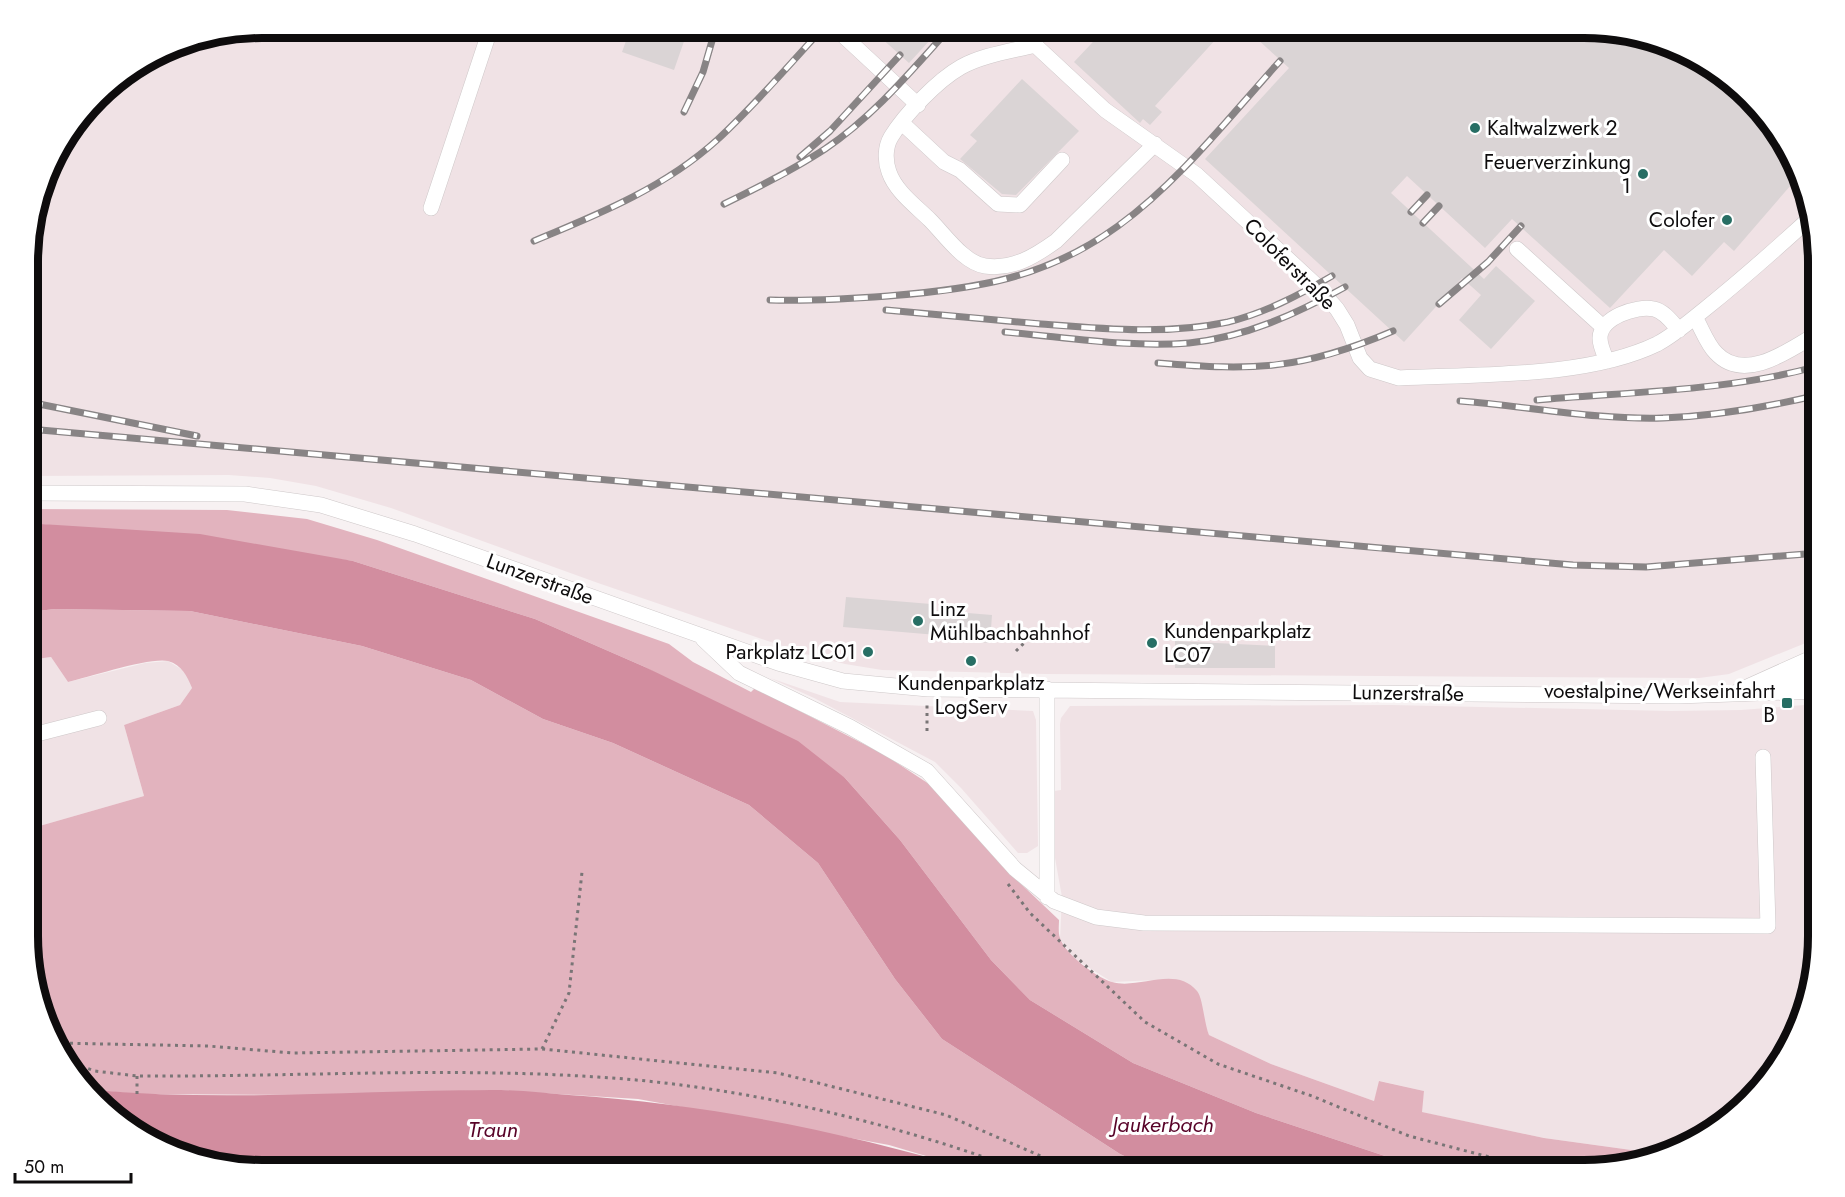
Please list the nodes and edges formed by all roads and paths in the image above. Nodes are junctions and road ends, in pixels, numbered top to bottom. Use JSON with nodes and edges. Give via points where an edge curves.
{"nodes":[{"id":1,"x":487,"y":38,"type":"edge"},
{"id":2,"x":846,"y":38,"type":"edge"},
{"id":3,"x":1032,"y":38,"type":"edge"},
{"id":4,"x":1035,"y":45,"type":"junction"},
{"id":5,"x":918,"y":105,"type":"junction"},
{"id":6,"x":902,"y":123,"type":"junction"},
{"id":7,"x":1155,"y":144,"type":"junction"},
{"id":8,"x":1062,"y":160,"type":"dead end"},
{"id":9,"x":431,"y":208,"type":"dead end"},
{"id":10,"x":1804,"y":223,"type":"edge"},
{"id":11,"x":1517,"y":249,"type":"dead end"},
{"id":12,"x":1695,"y":317,"type":"junction"},
{"id":13,"x":1603,"y":327,"type":"junction"},
{"id":14,"x":1679,"y":330,"type":"junction"},
{"id":15,"x":1808,"y":339,"type":"edge"},
{"id":16,"x":1607,"y":361,"type":"junction"},
{"id":17,"x":38,"y":493,"type":"edge"},
{"id":18,"x":699,"y":635,"type":"junction"},
{"id":19,"x":1028,"y":639,"type":"dead end"},
{"id":20,"x":1016,"y":651,"type":"dead end"},
{"id":21,"x":1808,"y":659,"type":"edge"},
{"id":22,"x":1808,"y":675,"type":"edge"},
{"id":23,"x":1047,"y":689,"type":"junction"},
{"id":24,"x":1769,"y":691,"type":"junction"},
{"id":25,"x":1808,"y":691,"type":"edge"},
{"id":26,"x":1730,"y":694,"type":"junction"},
{"id":27,"x":927,"y":703,"type":"dead end"},
{"id":28,"x":99,"y":718,"type":"dead end"},
{"id":29,"x":927,"y":731,"type":"dead end"},
{"id":30,"x":38,"y":734,"type":"edge"},
{"id":31,"x":1763,"y":757,"type":"dead end"},
{"id":32,"x":582,"y":872,"type":"dead end"},
{"id":33,"x":1004,"y":879,"type":"dead end"},
{"id":34,"x":1047,"y":897,"type":"junction"},
{"id":35,"x":66,"y":1043,"type":"edge"},
{"id":36,"x":542,"y":1049,"type":"junction"},
{"id":37,"x":79,"y":1065,"type":"edge"},
{"id":38,"x":137,"y":1076,"type":"junction"},
{"id":39,"x":137,"y":1094,"type":"dead end"},
{"id":40,"x":992,"y":1160,"type":"edge"},
{"id":41,"x":1050,"y":1160,"type":"edge"},
{"id":42,"x":1501,"y":1160,"type":"edge"}],
"edges":[{"from":1,"to":9,"type":"street"},
{"from":2,"to":5,"type":"street"},
{"from":3,"to":4,"type":"street"},
{"from":4,"to":5,"type":"street","via":[[963,66]]},
{"from":4,"to":7,"type":"street","name":"Coloferstraße","via":[[1105,110]]},
{"from":5,"to":6,"type":"street"},
{"from":6,"to":7,"type":"street","via":[[890,138],[885,157],[889,174],[900,191],[968,258],[983,266],[1019,263],[1039,254]]},
{"from":6,"to":8,"type":"street","via":[[998,204],[1020,205]]},
{"from":7,"to":16,"type":"street","name":"Coloferstraße","via":[[1197,175],[1327,297],[1370,369],[1399,378],[1502,373]]},
{"from":10,"to":12,"type":"street","name":"Coloferstraße"},
{"from":11,"to":13,"type":"street"},
{"from":12,"to":14,"type":"street","name":"Coloferstraße"},
{"from":12,"to":15,"type":"street","via":[[1715,352],[1731,363],[1758,364]]},
{"from":13,"to":14,"type":"street","via":[[1635,310],[1654,309]]},
{"from":13,"to":16,"type":"street","via":[[1600,337]]},
{"from":14,"to":16,"type":"street","name":"Coloferstraße","via":[[1637,353]]},
{"from":17,"to":18,"type":"street","name":"Lunzerstraße","via":[[245,494],[321,505],[415,534]]},
{"from":18,"to":23,"type":"street","name":"Lunzerstraße","via":[[843,681],[928,689]]},
{"from":18,"to":34,"type":"street","via":[[740,673],[850,727],[927,771],[999,852]]},
{"from":19,"to":20,"type":"path"},
{"from":21,"to":26,"type":"street"},
{"from":22,"to":24,"type":"street","name":"Lunzerstraße"},
{"from":23,"to":26,"type":"street","name":"Lunzerstraße"},
{"from":23,"to":34,"type":"street"},
{"from":24,"to":25,"type":"street","name":"Lunzerstraße"},
{"from":24,"to":26,"type":"street","name":"Lunzerstraße"},
{"from":27,"to":29,"type":"path"},
{"from":28,"to":30,"type":"street"},
{"from":31,"to":34,"type":"street","via":[[1768,926],[1144,923],[1096,917]]},
{"from":32,"to":36,"type":"path","via":[[569,993]]},
{"from":33,"to":42,"type":"path","via":[[1030,913],[1145,1022],[1218,1064],[1312,1096],[1409,1136]]},
{"from":35,"to":36,"type":"path","via":[[208,1046],[292,1053]]},
{"from":36,"to":41,"type":"path","via":[[778,1073],[946,1115]]},
{"from":37,"to":38,"type":"path"},
{"from":38,"to":39,"type":"path"},
{"from":38,"to":40,"type":"path","via":[[409,1072],[600,1077],[724,1091],[838,1115],[908,1132]]}]}
